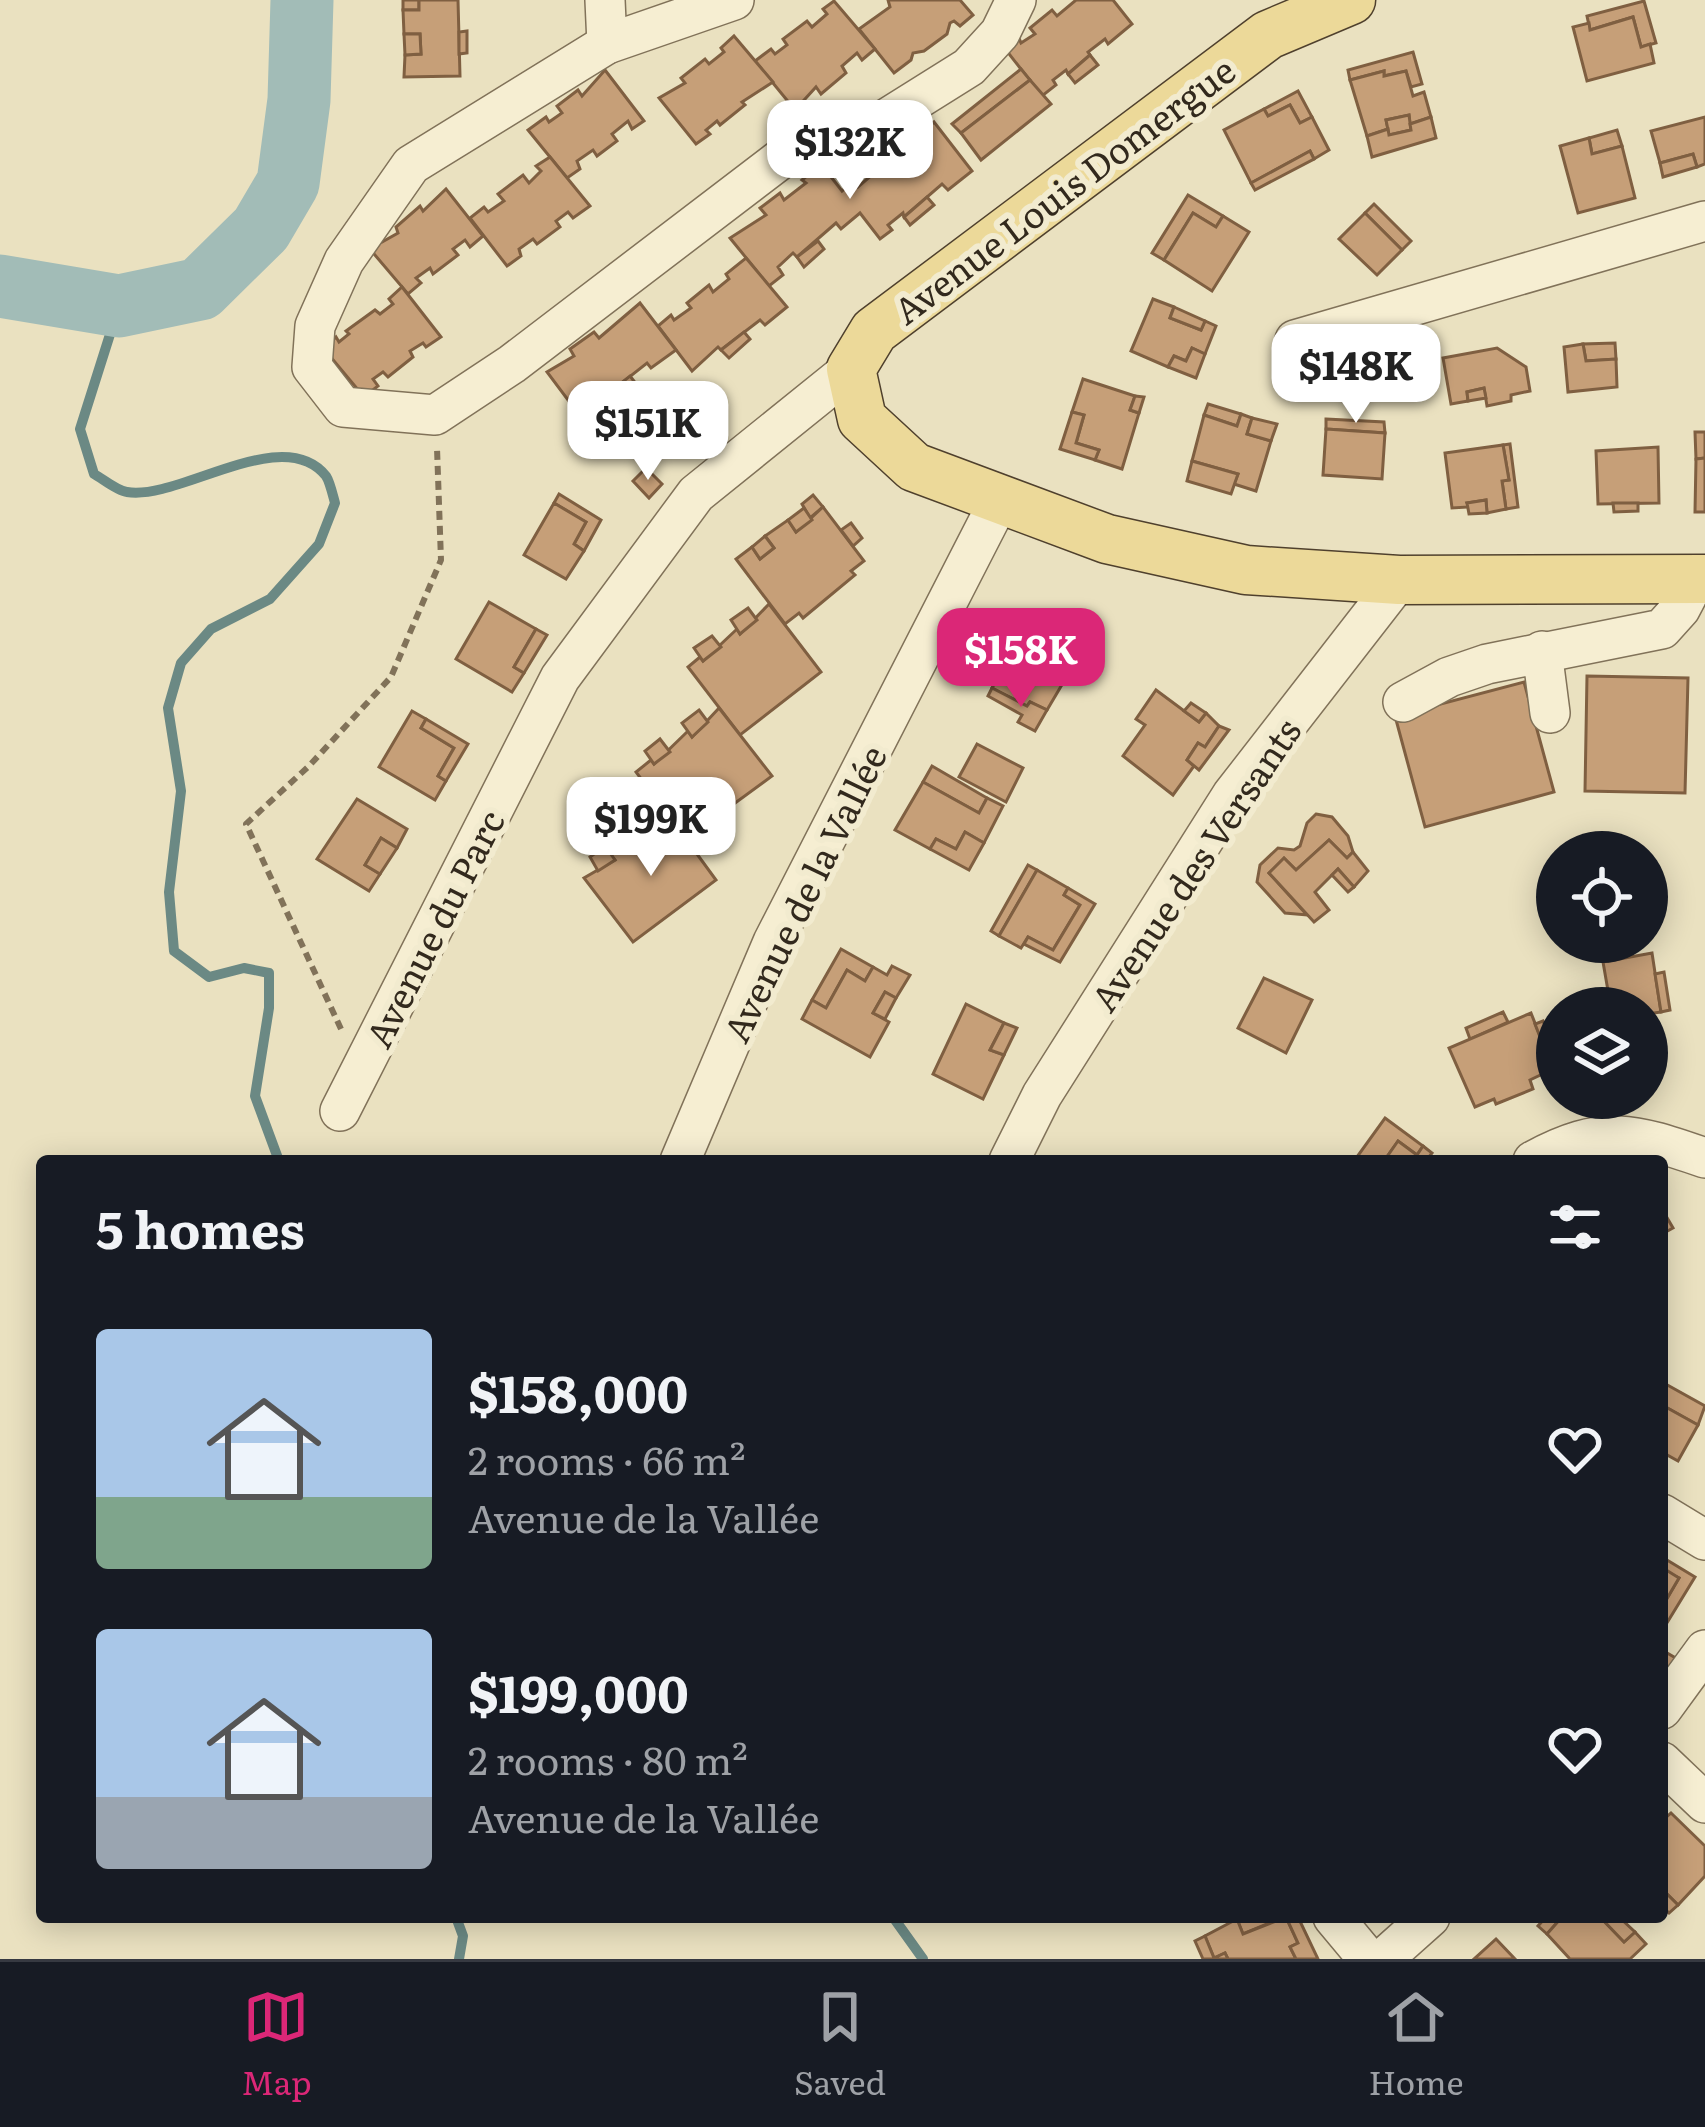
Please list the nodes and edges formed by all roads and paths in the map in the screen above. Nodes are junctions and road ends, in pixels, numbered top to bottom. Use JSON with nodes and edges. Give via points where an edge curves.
{"nodes":[{"id":1,"x":605,"y":0,"type":"edge"},
{"id":2,"x":734,"y":0,"type":"edge"},
{"id":3,"x":1016,"y":0,"type":"edge"},
{"id":4,"x":1351,"y":0,"type":"edge"},
{"id":5,"x":607,"y":44,"type":"junction"},
{"id":6,"x":1705,"y":221,"type":"edge"},
{"id":7,"x":1295,"y":340,"type":"dead end"},
{"id":8,"x":851,"y":369,"type":"junction"},
{"id":9,"x":435,"y":415,"type":"junction"},
{"id":10,"x":999,"y":501,"type":"junction"},
{"id":11,"x":1701,"y":579,"type":"edge"},
{"id":12,"x":1399,"y":580,"type":"junction"},
{"id":13,"x":1542,"y":651,"type":"junction"},
{"id":14,"x":1403,"y":702,"type":"dead end"},
{"id":15,"x":1550,"y":712,"type":"dead end"},
{"id":16,"x":360,"y":1073,"type":"junction"},
{"id":17,"x":340,"y":1111,"type":"dead end"},
{"id":18,"x":683,"y":1155,"type":"edge"},
{"id":19,"x":1012,"y":1155,"type":"edge"},
{"id":20,"x":1547,"y":1155,"type":"edge"},
{"id":21,"x":1705,"y":1158,"type":"edge"},
{"id":22,"x":1668,"y":1518,"type":"edge"},
{"id":23,"x":1705,"y":1540,"type":"edge"},
{"id":24,"x":1705,"y":1650,"type":"edge"},
{"id":25,"x":1668,"y":1701,"type":"edge"},
{"id":26,"x":1668,"y":1768,"type":"edge"},
{"id":27,"x":1705,"y":1803,"type":"edge"},
{"id":28,"x":1338,"y":1923,"type":"edge"},
{"id":29,"x":1423,"y":1923,"type":"edge"},
{"id":30,"x":1368,"y":1959,"type":"edge"},
{"id":31,"x":1383,"y":1959,"type":"edge"}],
"edges":[{"from":1,"to":5,"type":"street"},
{"from":2,"to":5,"type":"street"},
{"from":3,"to":9,"type":"street","via":[[969,67],[870,129],[803,142]]},
{"from":4,"to":8,"type":"main road","name":"Avenue Louis Domergue","via":[[1268,35],[874,332]]},
{"from":5,"to":9,"type":"street","via":[[411,165],[344,260],[315,326],[312,367],[343,407]]},
{"from":6,"to":7,"type":"street"},
{"from":8,"to":10,"type":"main road","via":[[862,419],[914,467]]},
{"from":8,"to":16,"type":"street","name":"Avenue du Parc","via":[[696,494],[560,678]]},
{"from":9,"to":16,"type":"path","via":[[441,560],[391,677],[247,824]]},
{"from":10,"to":12,"type":"main road","via":[[1107,539],[1246,570]]},
{"from":10,"to":18,"type":"street","name":"Avenue de la Vallée","via":[[772,942]]},
{"from":11,"to":12,"type":"main road"},
{"from":11,"to":13,"type":"street","via":[[1662,629]]},
{"from":12,"to":19,"type":"street","name":"Avenue des Versants","via":[[1232,795]]},
{"from":13,"to":14,"type":"street","via":[[1449,677]]},
{"from":13,"to":15,"type":"street"},
{"from":16,"to":17,"type":"street","name":"Avenue du Parc"},
{"from":20,"to":21,"type":"street","via":[[1598,1134],[1636,1136]]},
{"from":22,"to":23,"type":"street"},
{"from":24,"to":25,"type":"street"},
{"from":26,"to":27,"type":"street"},
{"from":28,"to":30,"type":"street"},
{"from":29,"to":31,"type":"street"}]}
